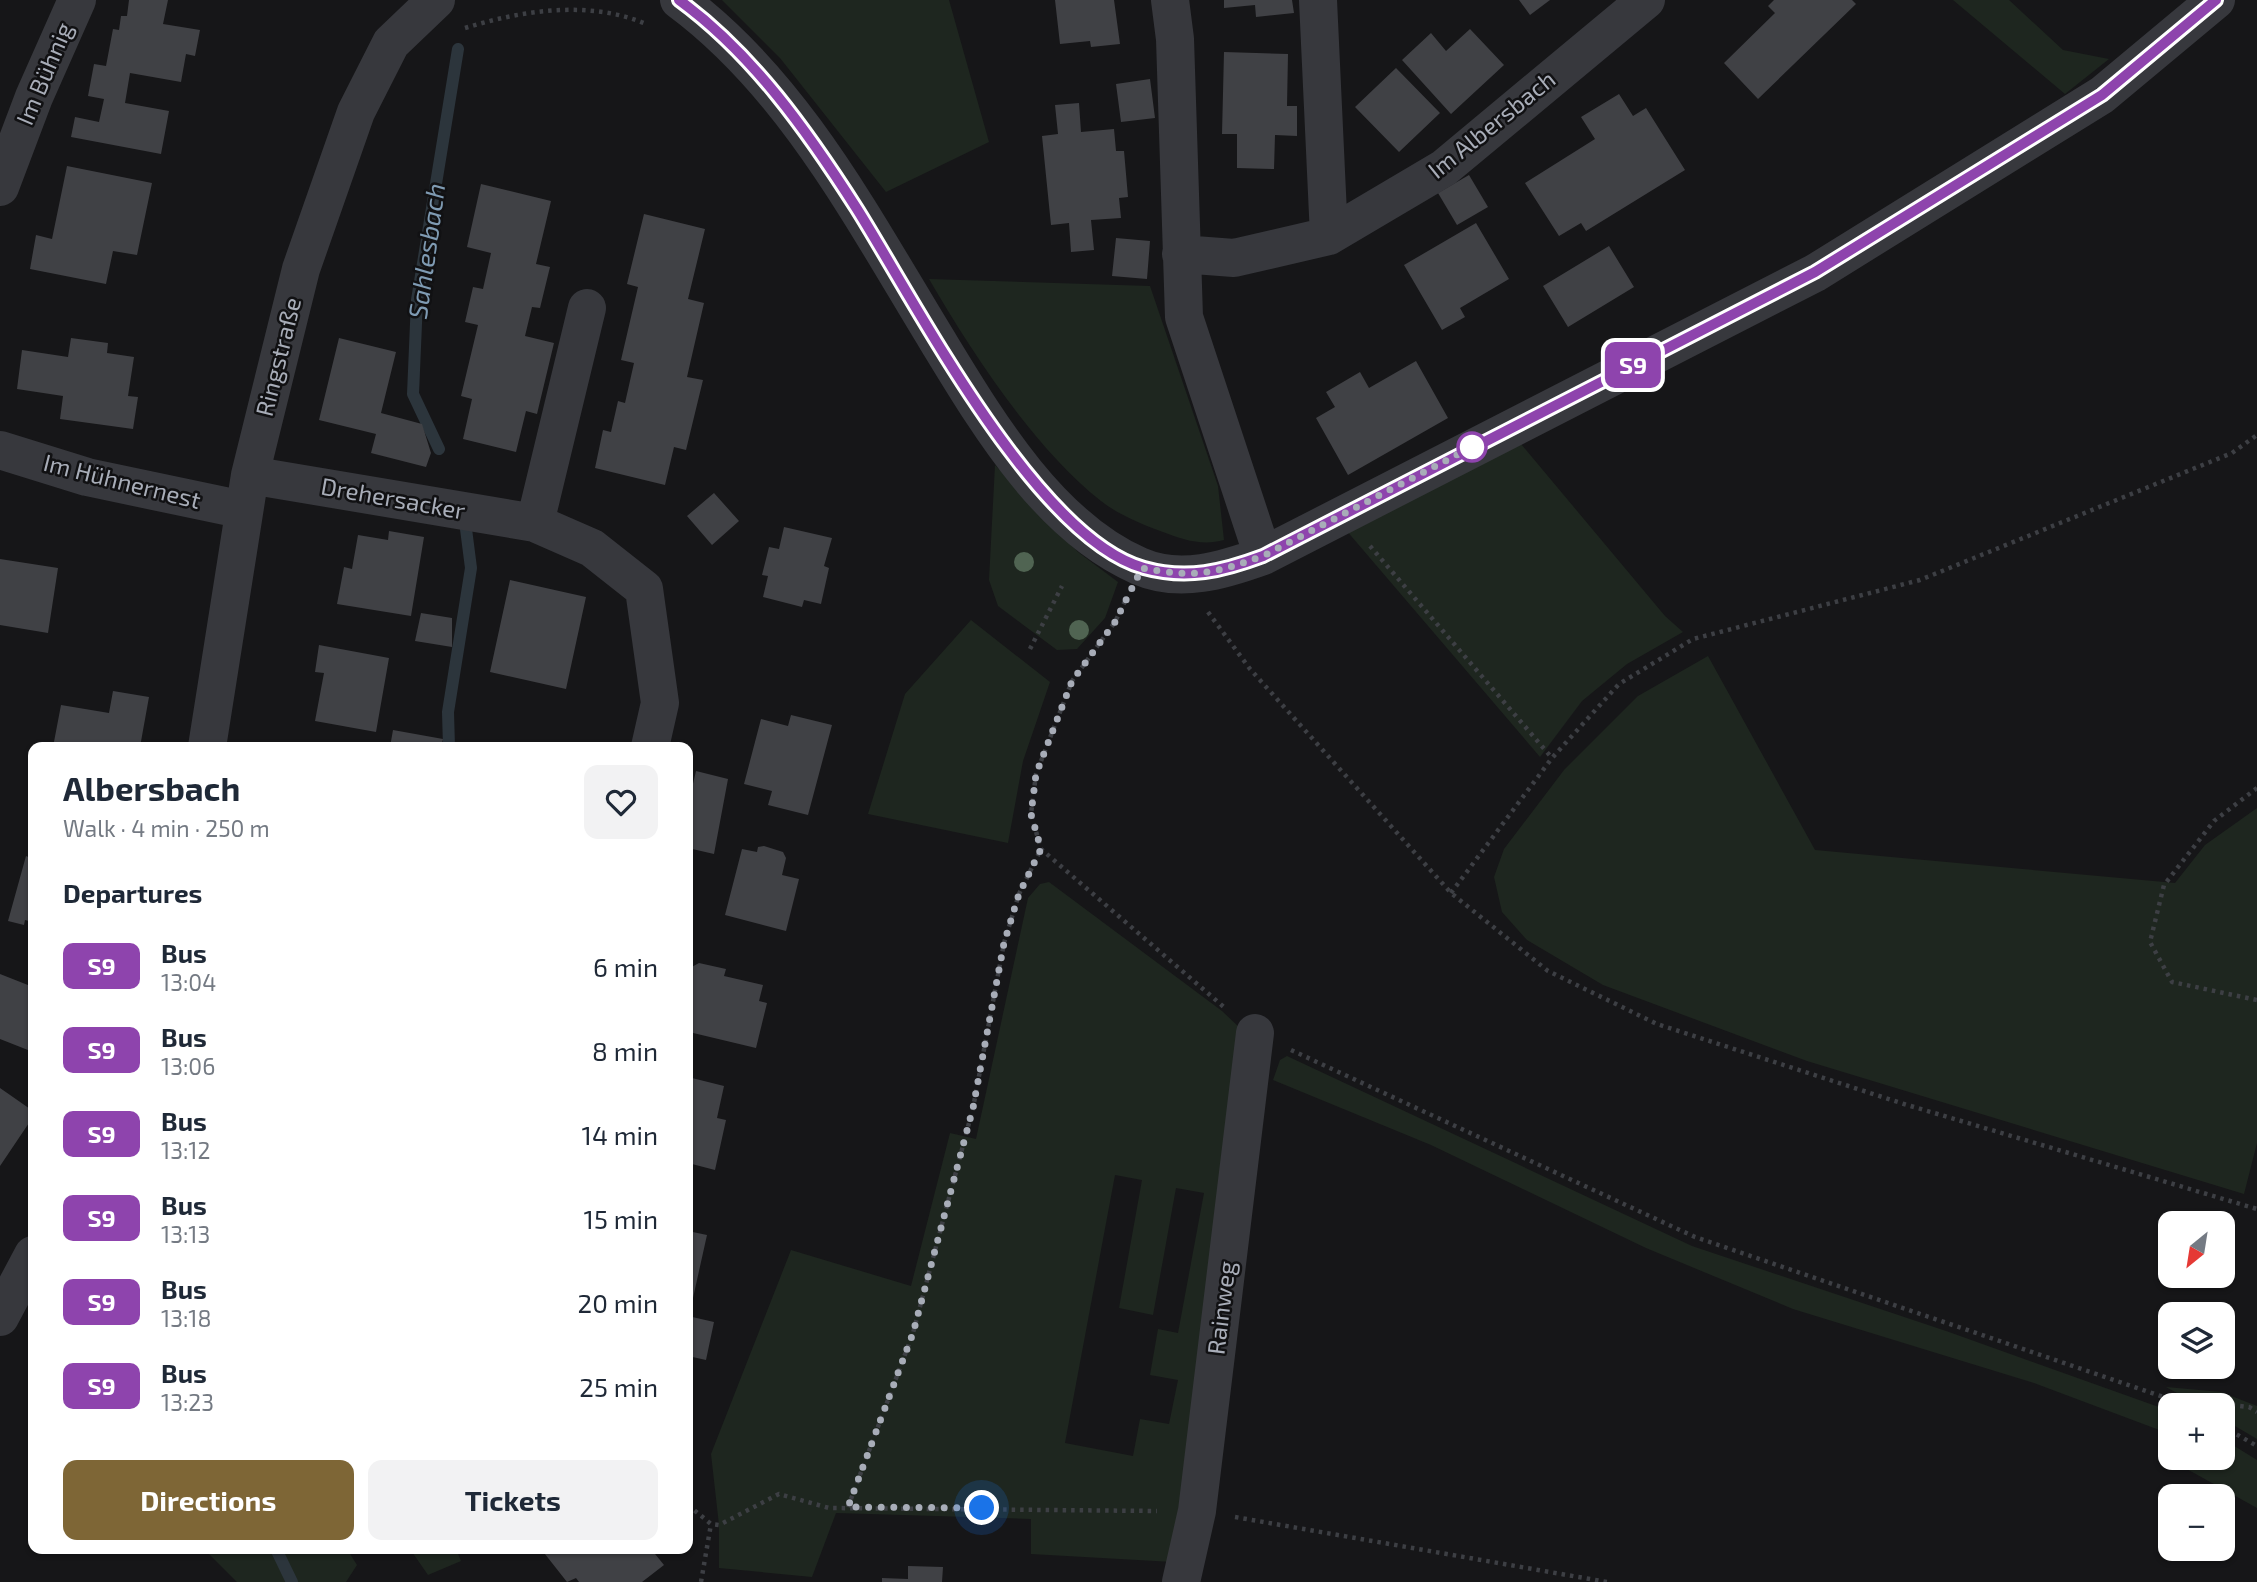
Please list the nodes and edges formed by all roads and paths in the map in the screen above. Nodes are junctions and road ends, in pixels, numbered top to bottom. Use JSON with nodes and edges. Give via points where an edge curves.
{"nodes":[{"id":1,"x":76,"y":0,"type":"edge"},
{"id":2,"x":436,"y":0,"type":"edge"},
{"id":3,"x":679,"y":0,"type":"edge"},
{"id":4,"x":1170,"y":0,"type":"edge"},
{"id":5,"x":1318,"y":0,"type":"edge"},
{"id":6,"x":1646,"y":0,"type":"edge"},
{"id":7,"x":2216,"y":0,"type":"edge"},
{"id":8,"x":650,"y":26,"type":"dead end"},
{"id":9,"x":458,"y":30,"type":"dead end"},
{"id":10,"x":0,"y":187,"type":"edge"},
{"id":11,"x":1329,"y":236,"type":"junction"},
{"id":12,"x":1181,"y":254,"type":"junction"},
{"id":13,"x":587,"y":308,"type":"dead end"},
{"id":14,"x":2257,"y":435,"type":"edge"},
{"id":15,"x":0,"y":450,"type":"edge"},
{"id":16,"x":247,"y":492,"type":"junction"},
{"id":17,"x":1342,"y":513,"type":"junction"},
{"id":18,"x":535,"y":523,"type":"junction"},
{"id":19,"x":1263,"y":556,"type":"junction"},
{"id":20,"x":1142,"y":568,"type":"junction"},
{"id":21,"x":1180,"y":575,"type":"junction"},
{"id":22,"x":1062,"y":586,"type":"dead end"},
{"id":23,"x":1030,"y":649,"type":"dead end"},
{"id":24,"x":207,"y":742,"type":"edge"},
{"id":25,"x":651,"y":742,"type":"edge"},
{"id":26,"x":1552,"y":758,"type":"junction"},
{"id":27,"x":2257,"y":788,"type":"edge"},
{"id":28,"x":1041,"y":849,"type":"junction"},
{"id":29,"x":1451,"y":893,"type":"junction"},
{"id":30,"x":2257,"y":1000,"type":"edge"},
{"id":31,"x":1255,"y":1033,"type":"junction"},
{"id":32,"x":2257,"y":1209,"type":"edge"},
{"id":33,"x":2159,"y":1393,"type":"edge"},
{"id":34,"x":2235,"y":1405,"type":"edge"},
{"id":35,"x":2257,"y":1412,"type":"edge"},
{"id":36,"x":2235,"y":1433,"type":"edge"},
{"id":37,"x":2257,"y":1446,"type":"edge"},
{"id":38,"x":848,"y":1507,"type":"junction"},
{"id":39,"x":693,"y":1508,"type":"edge"},
{"id":40,"x":1197,"y":1511,"type":"junction"},
{"id":41,"x":711,"y":1524,"type":"junction"},
{"id":42,"x":701,"y":1582,"type":"edge"},
{"id":43,"x":1181,"y":1582,"type":"edge"},
{"id":44,"x":1607,"y":1582,"type":"edge"}],
"edges":[{"from":1,"to":10,"type":"street","name":"Im Bühnig"},
{"from":2,"to":16,"type":"street","name":"Ringstraße","via":[[391,43],[356,113],[301,269]]},
{"from":3,"to":20,"type":"street","via":[[741,53],[795,119],[855,206],[995,434],[1068,518],[1101,547]]},
{"from":4,"to":12,"type":"street"},
{"from":5,"to":11,"type":"street"},
{"from":6,"to":11,"type":"street","name":"Im Albersbach","via":[[1444,168]]},
{"from":7,"to":17,"type":"street","via":[[2102,95],[1815,272]]},
{"from":8,"to":9,"type":"path","via":[[631,15],[583,4],[519,12]]},
{"from":11,"to":12,"type":"street","name":"Im Albersbach","via":[[1234,258]]},
{"from":12,"to":19,"type":"street","via":[[1184,317]]},
{"from":13,"to":18,"type":"street"},
{"from":14,"to":26,"type":"path","via":[[2231,453],[1920,580],[1693,639],[1619,684]]},
{"from":15,"to":16,"type":"street","name":"Im Hühnernest","via":[[87,477]]},
{"from":16,"to":18,"type":"street","name":"Drehersacker"},
{"from":16,"to":24,"type":"street","name":"Ringstraße"},
{"from":17,"to":19,"type":"street"},
{"from":17,"to":26,"type":"path"},
{"from":18,"to":25,"type":"street","name":"Drehersacker","via":[[592,548],[644,589],[660,703]]},
{"from":19,"to":21,"type":"street","via":[[1222,571]]},
{"from":20,"to":21,"type":"street"},
{"from":20,"to":28,"type":"path","via":[[1115,622],[1072,681],[1036,774],[1031,814]]},
{"from":21,"to":29,"type":"path","via":[[1250,669]]},
{"from":22,"to":23,"type":"path"},
{"from":26,"to":29,"type":"path"},
{"from":27,"to":30,"type":"path","via":[[2214,821],[2164,886],[2150,942],[2172,982]]},
{"from":28,"to":31,"type":"path"},
{"from":28,"to":38,"type":"path","via":[[1019,894],[1004,943],[973,1108],[913,1333]]},
{"from":29,"to":32,"type":"path","via":[[1548,971],[1657,1024],[1904,1104]]},
{"from":31,"to":33,"type":"path","via":[[1695,1237]]},
{"from":31,"to":40,"type":"street","name":"Rainweg"},
{"from":34,"to":35,"type":"path"},
{"from":36,"to":37,"type":"path"},
{"from":38,"to":40,"type":"path"},
{"from":38,"to":41,"type":"path","via":[[829,1508],[779,1493],[719,1525]]},
{"from":39,"to":41,"type":"path"},
{"from":40,"to":43,"type":"street","name":"Rainweg"},
{"from":40,"to":44,"type":"path"},
{"from":41,"to":42,"type":"path"}]}
